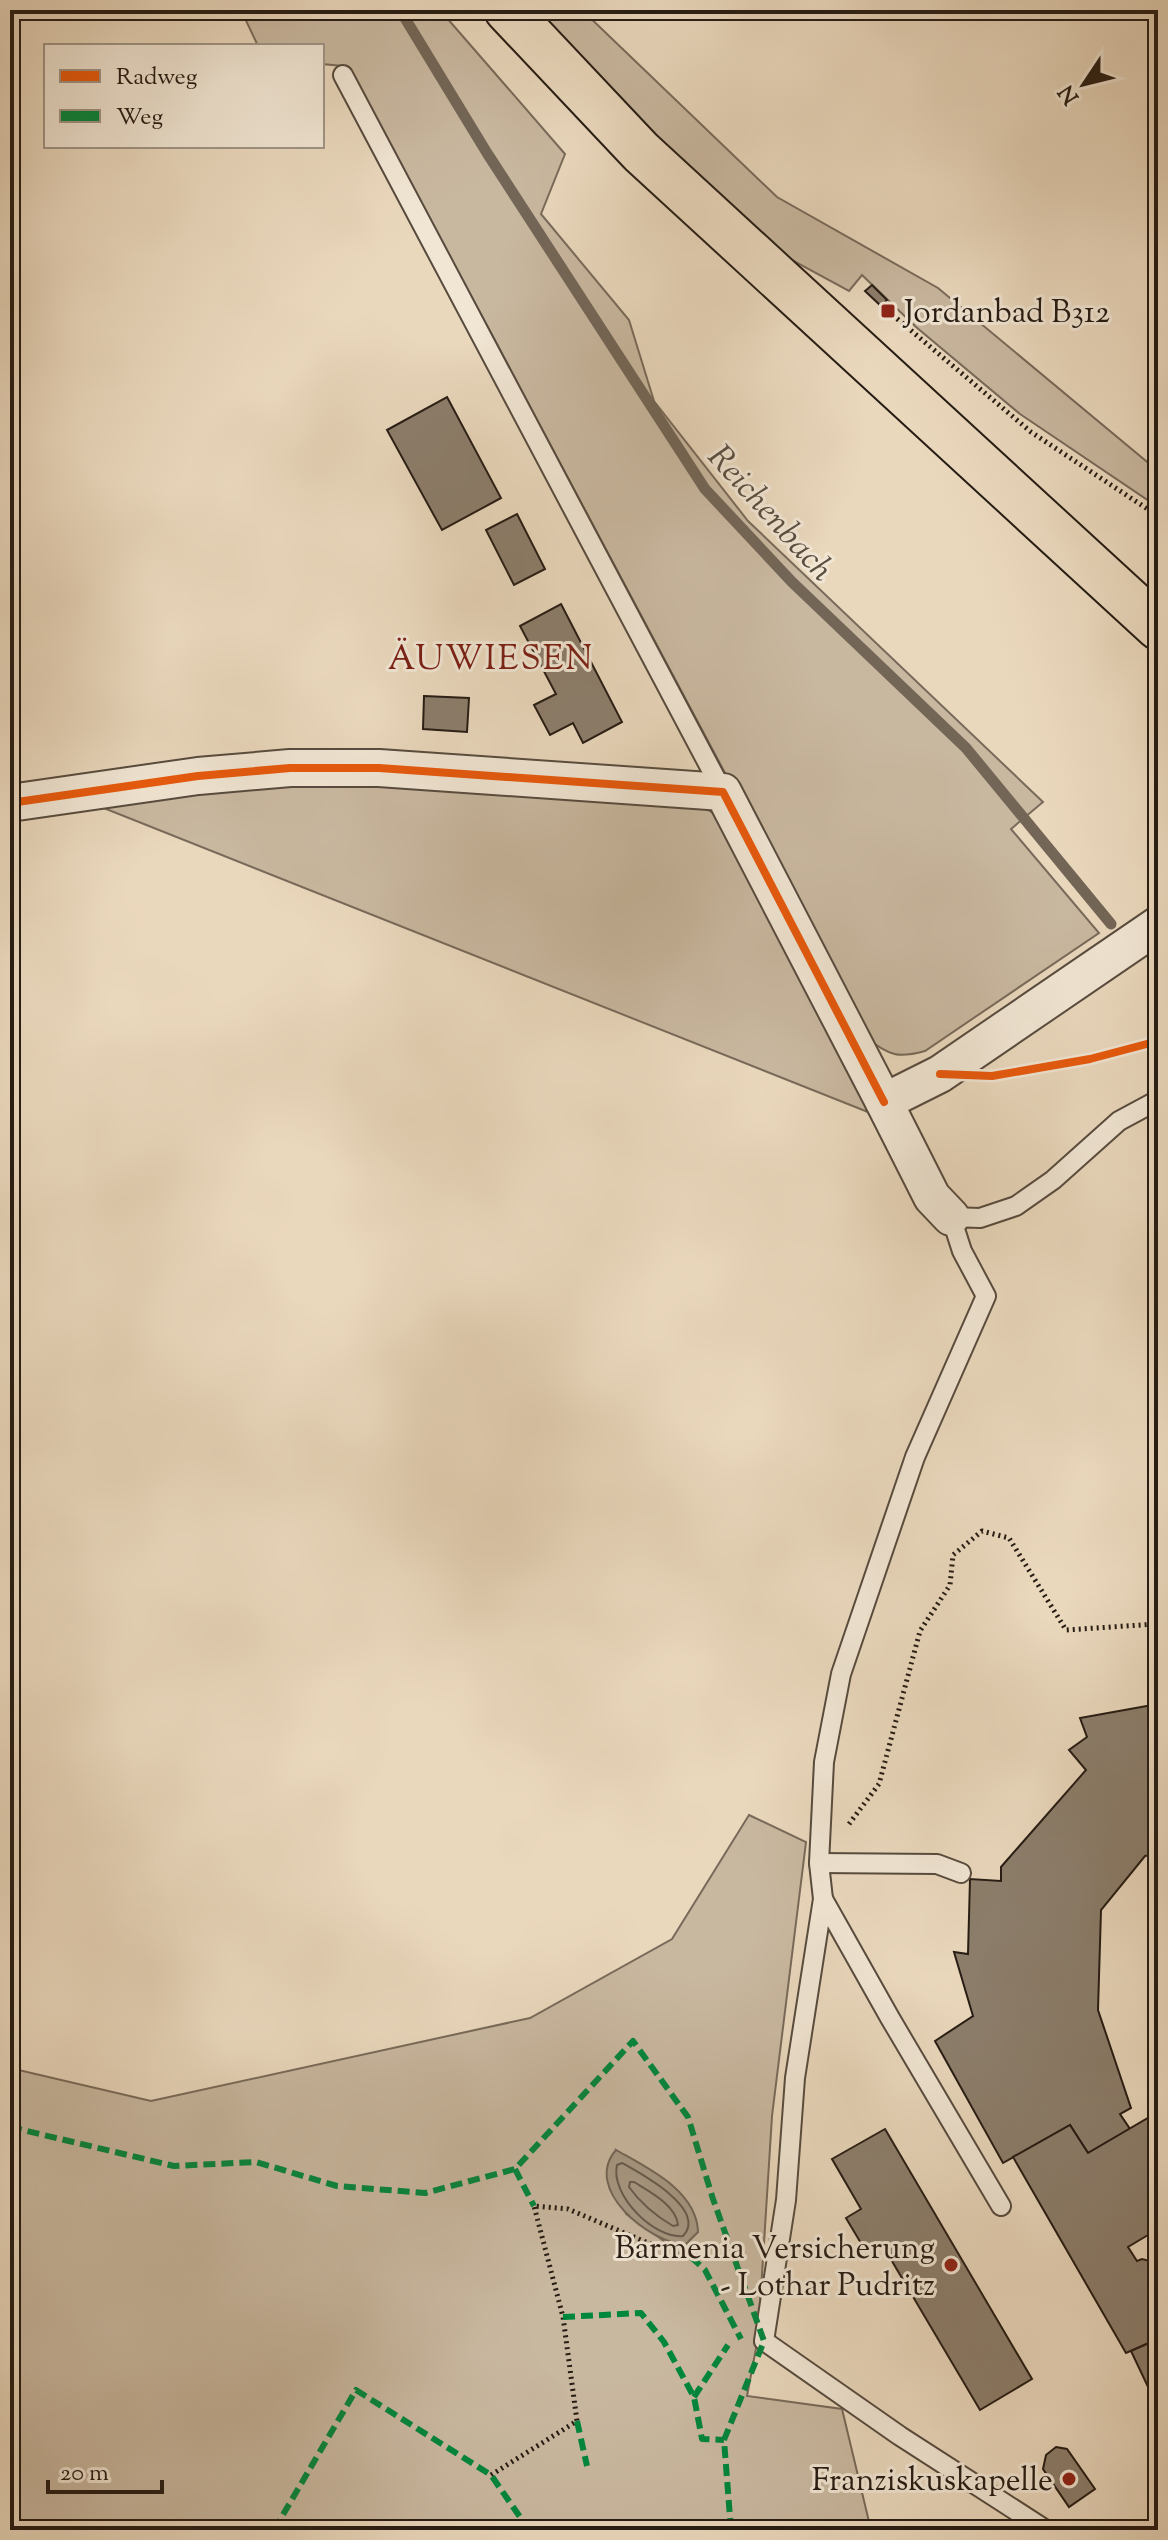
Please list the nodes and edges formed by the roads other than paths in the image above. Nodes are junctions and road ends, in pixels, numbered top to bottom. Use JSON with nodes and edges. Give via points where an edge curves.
{"nodes":[{"id":1,"x":507,"y":10,"type":"edge"},
{"id":2,"x":343,"y":75,"type":"dead end"},
{"id":3,"x":1158,"y":627,"type":"edge"},
{"id":4,"x":723,"y":792,"type":"junction"},
{"id":5,"x":10,"y":803,"type":"edge"},
{"id":6,"x":1158,"y":925,"type":"edge"},
{"id":7,"x":1158,"y":1100,"type":"edge"},
{"id":8,"x":884,"y":1102,"type":"junction"},
{"id":9,"x":951,"y":1217,"type":"junction"},
{"id":10,"x":819,"y":1863,"type":"junction"},
{"id":11,"x":961,"y":1873,"type":"dead end"},
{"id":12,"x":823,"y":1899,"type":"junction"},
{"id":13,"x":1001,"y":2206,"type":"dead end"},
{"id":14,"x":1046,"y":2530,"type":"edge"}],
"edges":[{"from":1,"to":3,"type":"main road","via":[[641,152]]},
{"from":2,"to":4,"type":"lane"},
{"from":4,"to":5,"type":"street","via":[[379,768],[290,768]]},
{"from":4,"to":8,"type":"street"},
{"from":6,"to":8,"type":"street","via":[[940,1074]]},
{"from":7,"to":9,"type":"lane","via":[[1119,1121],[1016,1206],[980,1218]]},
{"from":8,"to":9,"type":"street","via":[[932,1197]]},
{"from":9,"to":10,"type":"lane","via":[[986,1296],[915,1457],[841,1674],[824,1762]]},
{"from":10,"to":11,"type":"lane","via":[[937,1864]]},
{"from":10,"to":12,"type":"lane"},
{"from":12,"to":13,"type":"lane"},
{"from":12,"to":14,"type":"lane","via":[[795,2078],[786,2200],[764,2341]]}]}
